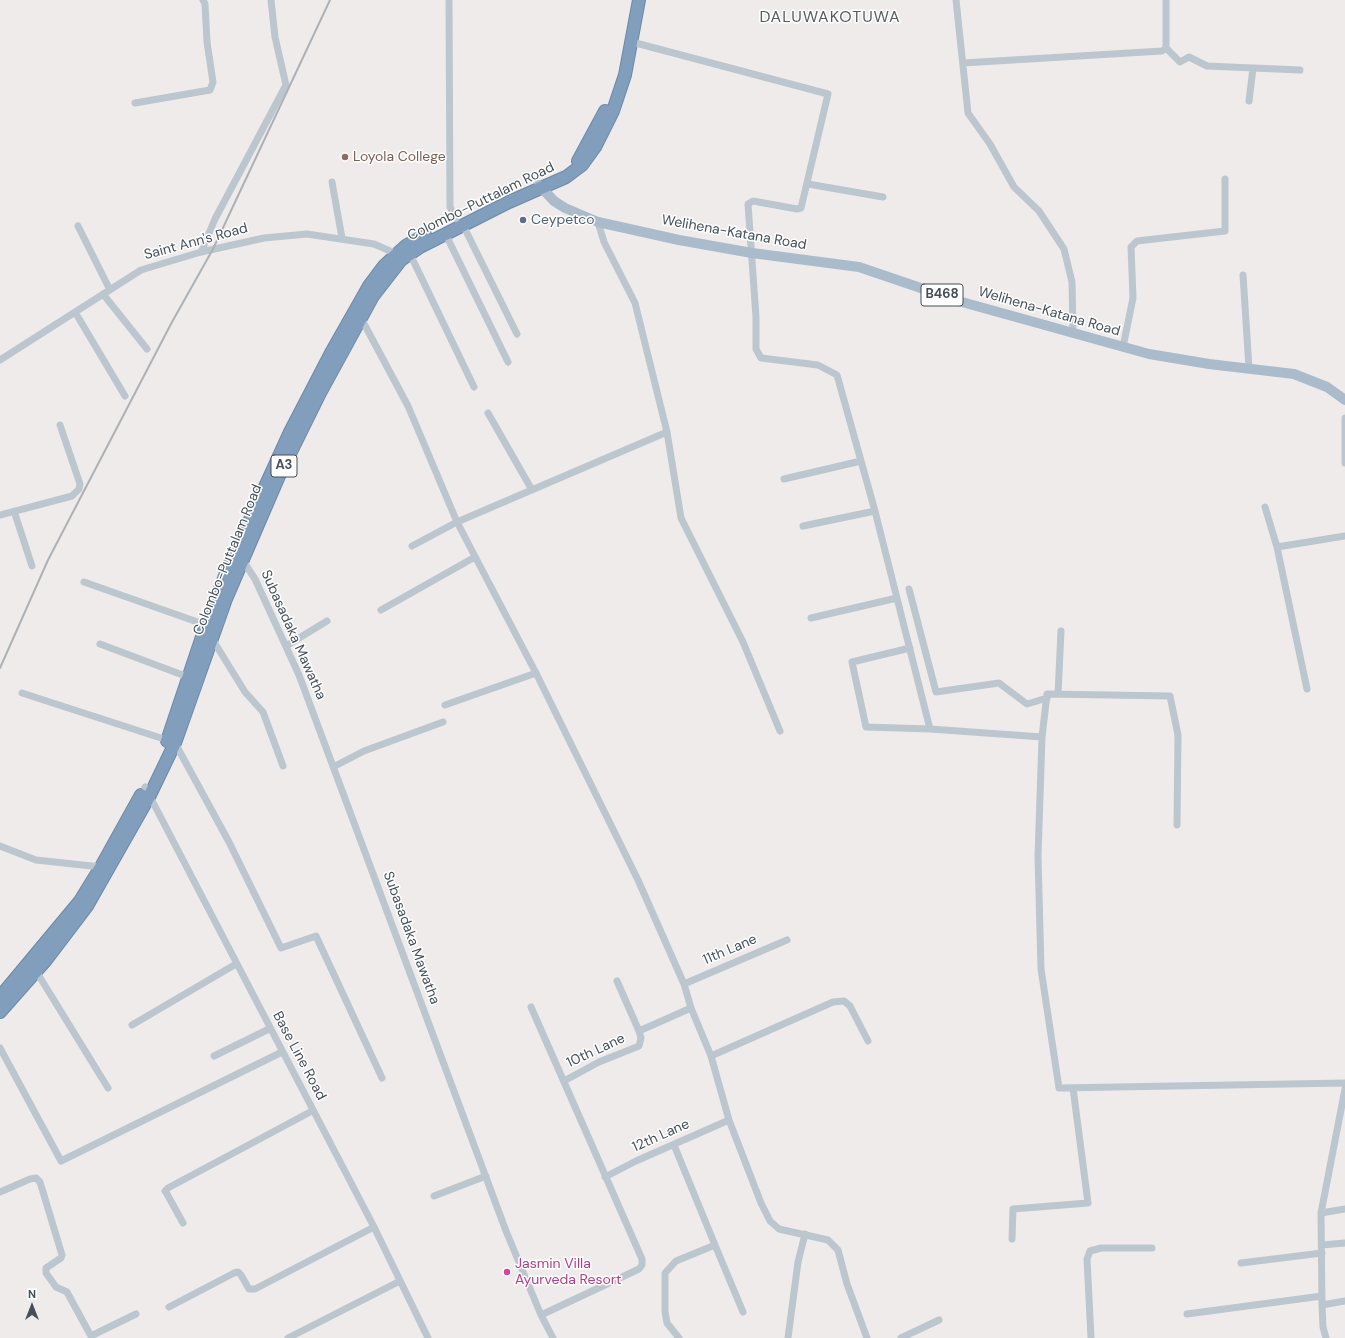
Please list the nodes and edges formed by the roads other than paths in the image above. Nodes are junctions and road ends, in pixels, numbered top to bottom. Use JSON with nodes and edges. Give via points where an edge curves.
{"nodes":[{"id":1,"x":203,"y":0,"type":"edge"},
{"id":2,"x":271,"y":0,"type":"edge"},
{"id":3,"x":449,"y":0,"type":"edge"},
{"id":4,"x":631,"y":0,"type":"edge"},
{"id":5,"x":639,"y":0,"type":"edge"},
{"id":6,"x":956,"y":0,"type":"edge"},
{"id":7,"x":1166,"y":0,"type":"edge"},
{"id":8,"x":632,"y":42,"type":"junction"},
{"id":9,"x":1166,"y":48,"type":"junction"},
{"id":10,"x":963,"y":63,"type":"junction"},
{"id":11,"x":1253,"y":68,"type":"junction"},
{"id":12,"x":1300,"y":70,"type":"dead end"},
{"id":13,"x":1249,"y":101,"type":"dead end"},
{"id":14,"x":135,"y":104,"type":"dead end"},
{"id":15,"x":1225,"y":179,"type":"dead end"},
{"id":16,"x":332,"y":182,"type":"dead end"},
{"id":17,"x":808,"y":184,"type":"junction"},
{"id":18,"x":540,"y":187,"type":"junction"},
{"id":19,"x":883,"y":197,"type":"dead end"},
{"id":20,"x":460,"y":222,"type":"junction"},
{"id":21,"x":598,"y":222,"type":"junction"},
{"id":22,"x":78,"y":226,"type":"dead end"},
{"id":23,"x":445,"y":233,"type":"junction"},
{"id":24,"x":342,"y":238,"type":"junction"},
{"id":25,"x":201,"y":252,"type":"junction"},
{"id":26,"x":752,"y":253,"type":"junction"},
{"id":27,"x":404,"y":255,"type":"junction"},
{"id":28,"x":1243,"y":275,"type":"dead end"},
{"id":29,"x":110,"y":290,"type":"junction"},
{"id":30,"x":103,"y":294,"type":"junction"},
{"id":31,"x":75,"y":312,"type":"junction"},
{"id":32,"x":361,"y":318,"type":"junction"},
{"id":33,"x":1073,"y":332,"type":"junction"},
{"id":34,"x":518,"y":334,"type":"dead end"},
{"id":35,"x":1124,"y":347,"type":"junction"},
{"id":36,"x":147,"y":349,"type":"dead end"},
{"id":37,"x":0,"y":360,"type":"edge"},
{"id":38,"x":508,"y":362,"type":"dead end"},
{"id":39,"x":1248,"y":368,"type":"junction"},
{"id":40,"x":474,"y":387,"type":"dead end"},
{"id":41,"x":125,"y":396,"type":"dead end"},
{"id":42,"x":1345,"y":400,"type":"edge"},
{"id":43,"x":488,"y":413,"type":"dead end"},
{"id":44,"x":1345,"y":418,"type":"edge"},
{"id":45,"x":60,"y":425,"type":"dead end"},
{"id":46,"x":667,"y":432,"type":"junction"},
{"id":47,"x":861,"y":461,"type":"junction"},
{"id":48,"x":1345,"y":463,"type":"edge"},
{"id":49,"x":784,"y":480,"type":"dead end"},
{"id":50,"x":532,"y":490,"type":"junction"},
{"id":51,"x":1265,"y":507,"type":"dead end"},
{"id":52,"x":14,"y":511,"type":"junction"},
{"id":53,"x":875,"y":511,"type":"junction"},
{"id":54,"x":0,"y":515,"type":"edge"},
{"id":55,"x":457,"y":522,"type":"junction"},
{"id":56,"x":803,"y":526,"type":"dead end"},
{"id":57,"x":1345,"y":536,"type":"edge"},
{"id":58,"x":412,"y":546,"type":"dead end"},
{"id":59,"x":1277,"y":547,"type":"junction"},
{"id":60,"x":238,"y":556,"type":"junction"},
{"id":61,"x":475,"y":557,"type":"junction"},
{"id":62,"x":32,"y":566,"type":"dead end"},
{"id":63,"x":84,"y":582,"type":"dead end"},
{"id":64,"x":909,"y":589,"type":"dead end"},
{"id":65,"x":897,"y":598,"type":"junction"},
{"id":66,"x":381,"y":610,"type":"dead end"},
{"id":67,"x":811,"y":618,"type":"dead end"},
{"id":68,"x":327,"y":621,"type":"dead end"},
{"id":69,"x":207,"y":631,"type":"junction"},
{"id":70,"x":1061,"y":631,"type":"dead end"},
{"id":71,"x":100,"y":644,"type":"dead end"},
{"id":72,"x":286,"y":646,"type":"junction"},
{"id":73,"x":910,"y":648,"type":"junction"},
{"id":74,"x":536,"y":673,"type":"junction"},
{"id":75,"x":188,"y":677,"type":"junction"},
{"id":76,"x":1307,"y":689,"type":"dead end"},
{"id":77,"x":22,"y":693,"type":"dead end"},
{"id":78,"x":1058,"y":694,"type":"junction"},
{"id":79,"x":1047,"y":698,"type":"junction"},
{"id":80,"x":445,"y":705,"type":"dead end"},
{"id":81,"x":443,"y":722,"type":"dead end"},
{"id":82,"x":930,"y":729,"type":"junction"},
{"id":83,"x":780,"y":731,"type":"dead end"},
{"id":84,"x":1042,"y":736,"type":"junction"},
{"id":85,"x":171,"y":742,"type":"junction"},
{"id":86,"x":283,"y":766,"type":"dead end"},
{"id":87,"x":333,"y":766,"type":"junction"},
{"id":88,"x":148,"y":791,"type":"junction"},
{"id":89,"x":1177,"y":825,"type":"dead end"},
{"id":90,"x":0,"y":846,"type":"edge"},
{"id":91,"x":101,"y":867,"type":"junction"},
{"id":92,"x":787,"y":940,"type":"dead end"},
{"id":93,"x":236,"y":964,"type":"junction"},
{"id":94,"x":36,"y":971,"type":"junction"},
{"id":95,"x":617,"y":981,"type":"dead end"},
{"id":96,"x":684,"y":984,"type":"junction"},
{"id":97,"x":0,"y":997,"type":"edge"},
{"id":98,"x":531,"y":1006,"type":"dead end"},
{"id":99,"x":691,"y":1008,"type":"junction"},
{"id":100,"x":0,"y":1012,"type":"edge"},
{"id":101,"x":132,"y":1025,"type":"dead end"},
{"id":102,"x":269,"y":1028,"type":"junction"},
{"id":103,"x":640,"y":1030,"type":"junction"},
{"id":104,"x":868,"y":1041,"type":"dead end"},
{"id":105,"x":0,"y":1048,"type":"edge"},
{"id":106,"x":282,"y":1052,"type":"junction"},
{"id":107,"x":214,"y":1056,"type":"dead end"},
{"id":108,"x":711,"y":1056,"type":"junction"},
{"id":109,"x":382,"y":1078,"type":"dead end"},
{"id":110,"x":564,"y":1081,"type":"junction"},
{"id":111,"x":1345,"y":1083,"type":"edge"},
{"id":112,"x":108,"y":1088,"type":"dead end"},
{"id":113,"x":1072,"y":1088,"type":"junction"},
{"id":114,"x":1345,"y":1089,"type":"edge"},
{"id":115,"x":312,"y":1111,"type":"junction"},
{"id":116,"x":1342,"y":1111,"type":"edge"},
{"id":117,"x":729,"y":1120,"type":"junction"},
{"id":118,"x":674,"y":1145,"type":"junction"},
{"id":119,"x":486,"y":1176,"type":"junction"},
{"id":120,"x":605,"y":1177,"type":"junction"},
{"id":121,"x":0,"y":1192,"type":"edge"},
{"id":122,"x":434,"y":1196,"type":"dead end"},
{"id":123,"x":1345,"y":1209,"type":"edge"},
{"id":124,"x":1321,"y":1213,"type":"junction"},
{"id":125,"x":183,"y":1223,"type":"dead end"},
{"id":126,"x":374,"y":1227,"type":"junction"},
{"id":127,"x":805,"y":1234,"type":"junction"},
{"id":128,"x":1012,"y":1239,"type":"dead end"},
{"id":129,"x":1345,"y":1243,"type":"edge"},
{"id":130,"x":715,"y":1245,"type":"junction"},
{"id":131,"x":1322,"y":1245,"type":"junction"},
{"id":132,"x":1152,"y":1248,"type":"dead end"},
{"id":133,"x":1322,"y":1253,"type":"junction"},
{"id":134,"x":1241,"y":1263,"type":"dead end"},
{"id":135,"x":400,"y":1281,"type":"junction"},
{"id":136,"x":1322,"y":1296,"type":"junction"},
{"id":137,"x":1345,"y":1301,"type":"edge"},
{"id":138,"x":1322,"y":1305,"type":"junction"},
{"id":139,"x":169,"y":1307,"type":"dead end"},
{"id":140,"x":743,"y":1312,"type":"dead end"},
{"id":141,"x":136,"y":1314,"type":"dead end"},
{"id":142,"x":1187,"y":1314,"type":"dead end"},
{"id":143,"x":541,"y":1315,"type":"junction"},
{"id":144,"x":939,"y":1320,"type":"dead end"},
{"id":145,"x":91,"y":1337,"type":"edge"},
{"id":146,"x":288,"y":1338,"type":"edge"},
{"id":147,"x":428,"y":1338,"type":"edge"},
{"id":148,"x":553,"y":1338,"type":"edge"},
{"id":149,"x":679,"y":1338,"type":"edge"},
{"id":150,"x":788,"y":1338,"type":"edge"},
{"id":151,"x":867,"y":1338,"type":"edge"},
{"id":152,"x":901,"y":1338,"type":"edge"},
{"id":153,"x":1091,"y":1338,"type":"edge"},
{"id":154,"x":1326,"y":1338,"type":"edge"}],
"edges":[{"from":1,"to":14,"type":"street","via":[[213,82],[210,90]]},
{"from":2,"to":25,"type":"street","via":[[275,37],[286,85]]},
{"from":3,"to":20,"type":"street","via":[[450,207]]},
{"from":4,"to":18,"type":"highway","name":"Colombo-Puttalam Road","number":"A3","via":[[614,85],[601,120],[575,164]]},
{"from":5,"to":8,"type":"highway","name":"Colombo-Puttalam Road","number":"A3"},
{"from":6,"to":10,"type":"street"},
{"from":7,"to":9,"type":"street"},
{"from":8,"to":17,"type":"street","via":[[828,94]]},
{"from":8,"to":18,"type":"highway","name":"Colombo-Puttalam Road","number":"A3","via":[[625,75],[613,111],[596,147],[582,165],[571,173]]},
{"from":9,"to":10,"type":"street","via":[[1162,51]]},
{"from":9,"to":11,"type":"street","via":[[1180,62],[1189,57],[1207,66]]},
{"from":10,"to":33,"type":"street","via":[[968,113],[990,144],[1014,187],[1039,211],[1064,249],[1072,282]]},
{"from":11,"to":12,"type":"street"},
{"from":11,"to":13,"type":"street"},
{"from":15,"to":35,"type":"street","via":[[1225,231],[1137,241],[1131,247],[1133,298]]},
{"from":16,"to":24,"type":"street"},
{"from":17,"to":19,"type":"street"},
{"from":17,"to":26,"type":"street","via":[[801,208],[753,201],[748,204]]},
{"from":18,"to":20,"type":"highway","name":"Colombo-Puttalam Road","number":"A3"},
{"from":18,"to":21,"type":"main road","name":"Welihena-Katana Road","number":"B468","via":[[565,208]]},
{"from":20,"to":23,"type":"highway","name":"Colombo-Puttalam Road","number":"A3"},
{"from":20,"to":27,"type":"highway","name":"Colombo-Puttalam Road","number":"A3","via":[[420,237]]},
{"from":20,"to":34,"type":"street"},
{"from":21,"to":26,"type":"main road","name":"Welihena-Katana Road","number":"B468"},
{"from":21,"to":46,"type":"street","via":[[604,242],[635,303]]},
{"from":22,"to":29,"type":"street"},
{"from":23,"to":27,"type":"highway","name":"Colombo-Puttalam Road","number":"A3"},
{"from":23,"to":38,"type":"street"},
{"from":24,"to":25,"type":"street","name":"Saint Ann's Road","via":[[307,234],[264,238]]},
{"from":24,"to":27,"type":"street","name":"Saint Ann's Road","via":[[374,244]]},
{"from":25,"to":29,"type":"street","name":"Saint Ann's Road","via":[[141,270]]},
{"from":26,"to":33,"type":"main road","name":"Welihena-Katana Road","number":"B468","via":[[859,267],[962,302]]},
{"from":26,"to":47,"type":"street","via":[[756,349],[761,358],[818,365],[837,375]]},
{"from":27,"to":32,"type":"highway","name":"Colombo-Puttalam Road","number":"A3","via":[[373,296]]},
{"from":27,"to":40,"type":"street"},
{"from":27,"to":60,"type":"highway","name":"Colombo-Puttalam Road","number":"A3","via":[[384,266],[352,315],[290,432]]},
{"from":28,"to":39,"type":"street"},
{"from":29,"to":30,"type":"street","name":"Saint Ann's Road"},
{"from":30,"to":31,"type":"street","name":"Saint Ann's Road"},
{"from":30,"to":36,"type":"street"},
{"from":31,"to":37,"type":"street","name":"Saint Ann's Road"},
{"from":31,"to":41,"type":"street"},
{"from":32,"to":55,"type":"street","via":[[408,406]]},
{"from":32,"to":60,"type":"highway","name":"Colombo-Puttalam Road","number":"A3"},
{"from":33,"to":35,"type":"main road","name":"Welihena-Katana Road","number":"B468"},
{"from":35,"to":39,"type":"main road","name":"Welihena-Katana Road","number":"B468","via":[[1156,356]]},
{"from":39,"to":42,"type":"main road","name":"Welihena-Katana Road","number":"B468","via":[[1294,374],[1328,387]]},
{"from":43,"to":50,"type":"street"},
{"from":44,"to":48,"type":"street"},
{"from":45,"to":52,"type":"street","via":[[79,489],[72,496]]},
{"from":46,"to":50,"type":"street"},
{"from":46,"to":83,"type":"street","via":[[681,518],[743,642]]},
{"from":47,"to":49,"type":"street"},
{"from":47,"to":53,"type":"street"},
{"from":50,"to":55,"type":"street"},
{"from":51,"to":59,"type":"street"},
{"from":52,"to":54,"type":"street"},
{"from":52,"to":62,"type":"street"},
{"from":53,"to":56,"type":"street"},
{"from":53,"to":65,"type":"street"},
{"from":55,"to":58,"type":"street"},
{"from":55,"to":61,"type":"street"},
{"from":57,"to":59,"type":"street"},
{"from":59,"to":76,"type":"street"},
{"from":60,"to":69,"type":"highway","name":"Colombo-Puttalam Road","number":"A3"},
{"from":60,"to":72,"type":"street","name":"Subasadaka Mawatha","via":[[255,579]]},
{"from":61,"to":66,"type":"street"},
{"from":61,"to":74,"type":"street"},
{"from":63,"to":69,"type":"street"},
{"from":64,"to":79,"type":"street","via":[[936,692],[999,683],[1028,704]]},
{"from":65,"to":67,"type":"street"},
{"from":65,"to":73,"type":"street"},
{"from":68,"to":72,"type":"street"},
{"from":69,"to":75,"type":"highway","name":"Colombo-Puttalam Road","number":"A3"},
{"from":69,"to":85,"type":"highway","name":"Colombo-Puttalam Road","number":"A3"},
{"from":69,"to":86,"type":"street","via":[[245,692],[263,712]]},
{"from":70,"to":78,"type":"street"},
{"from":71,"to":75,"type":"street"},
{"from":72,"to":87,"type":"street","name":"Subasadaka Mawatha"},
{"from":73,"to":82,"type":"street"},
{"from":73,"to":82,"type":"street","via":[[852,662],[866,727]]},
{"from":74,"to":80,"type":"street"},
{"from":74,"to":96,"type":"street","via":[[638,880]]},
{"from":75,"to":85,"type":"highway","name":"Colombo-Puttalam Road","number":"A3"},
{"from":77,"to":85,"type":"street"},
{"from":78,"to":79,"type":"street","via":[[1047,694]]},
{"from":78,"to":89,"type":"street","via":[[1170,696],[1178,735]]},
{"from":79,"to":84,"type":"street"},
{"from":81,"to":87,"type":"street","via":[[364,751]]},
{"from":82,"to":84,"type":"street"},
{"from":84,"to":113,"type":"street","via":[[1038,856],[1041,969],[1059,1088]]},
{"from":85,"to":88,"type":"highway","name":"Colombo-Puttalam Road","number":"A3"},
{"from":85,"to":109,"type":"street","via":[[229,842],[281,948],[316,936]]},
{"from":87,"to":119,"type":"street","name":"Subasadaka Mawatha"},
{"from":88,"to":91,"type":"highway","name":"Colombo-Puttalam Road","number":"A3"},
{"from":88,"to":93,"type":"street","name":"Base Line Road"},
{"from":88,"to":94,"type":"highway","name":"Colombo-Puttalam Road","number":"A3","via":[[87,906]]},
{"from":90,"to":91,"type":"street","via":[[36,860]]},
{"from":91,"to":97,"type":"highway","name":"Colombo-Puttalam Road","number":"A3","via":[[80,901]]},
{"from":92,"to":96,"type":"street","name":"11th Lane"},
{"from":93,"to":101,"type":"street"},
{"from":93,"to":102,"type":"street","name":"Base Line Road"},
{"from":94,"to":100,"type":"highway","name":"Colombo-Puttalam Road","number":"A3"},
{"from":94,"to":112,"type":"street"},
{"from":95,"to":103,"type":"street"},
{"from":96,"to":99,"type":"street"},
{"from":98,"to":110,"type":"street"},
{"from":99,"to":103,"type":"street","name":"10th Lane"},
{"from":99,"to":108,"type":"street"},
{"from":102,"to":106,"type":"street","name":"Base Line Road"},
{"from":102,"to":107,"type":"street"},
{"from":103,"to":110,"type":"street","name":"10th Lane","via":[[639,1046]]},
{"from":104,"to":108,"type":"street","via":[[850,1006],[844,1001],[833,1002]]},
{"from":105,"to":106,"type":"street","via":[[61,1161]]},
{"from":106,"to":115,"type":"street","name":"Base Line Road"},
{"from":108,"to":117,"type":"street"},
{"from":110,"to":120,"type":"street"},
{"from":111,"to":113,"type":"street"},
{"from":113,"to":128,"type":"street","via":[[1088,1203],[1013,1208]]},
{"from":114,"to":116,"type":"street"},
{"from":115,"to":125,"type":"street","via":[[168,1188],[166,1194]]},
{"from":115,"to":126,"type":"street","name":"Base Line Road"},
{"from":116,"to":124,"type":"street"},
{"from":117,"to":118,"type":"street","name":"12th Lane"},
{"from":117,"to":127,"type":"street","via":[[770,1221],[779,1229]]},
{"from":118,"to":120,"type":"street","name":"12th Lane"},
{"from":118,"to":130,"type":"street"},
{"from":119,"to":122,"type":"street"},
{"from":119,"to":143,"type":"street","name":"Subasadaka Mawatha"},
{"from":120,"to":143,"type":"street","via":[[642,1259],[642,1265],[639,1269]]},
{"from":121,"to":145,"type":"street","via":[[30,1179],[36,1178],[40,1182],[62,1255],[46,1268],[46,1273],[56,1287],[67,1292]]},
{"from":123,"to":124,"type":"street"},
{"from":124,"to":131,"type":"street"},
{"from":126,"to":135,"type":"street","name":"Base Line Road"},
{"from":126,"to":139,"type":"street","via":[[256,1289],[249,1289],[238,1272]]},
{"from":127,"to":150,"type":"street","via":[[798,1262]]},
{"from":127,"to":151,"type":"street","via":[[828,1240],[838,1250],[847,1284]]},
{"from":129,"to":131,"type":"street"},
{"from":130,"to":140,"type":"street"},
{"from":130,"to":149,"type":"street","via":[[676,1261],[665,1273],[667,1323]]},
{"from":131,"to":133,"type":"street"},
{"from":132,"to":153,"type":"street","via":[[1101,1248],[1088,1253]]},
{"from":133,"to":134,"type":"street"},
{"from":133,"to":136,"type":"street"},
{"from":135,"to":146,"type":"street"},
{"from":135,"to":147,"type":"street","name":"Base Line Road"},
{"from":136,"to":138,"type":"street"},
{"from":136,"to":142,"type":"street"},
{"from":137,"to":138,"type":"street"},
{"from":138,"to":154,"type":"street"},
{"from":141,"to":145,"type":"street"},
{"from":143,"to":148,"type":"street","name":"Subasadaka Mawatha"},
{"from":144,"to":152,"type":"street"}]}
